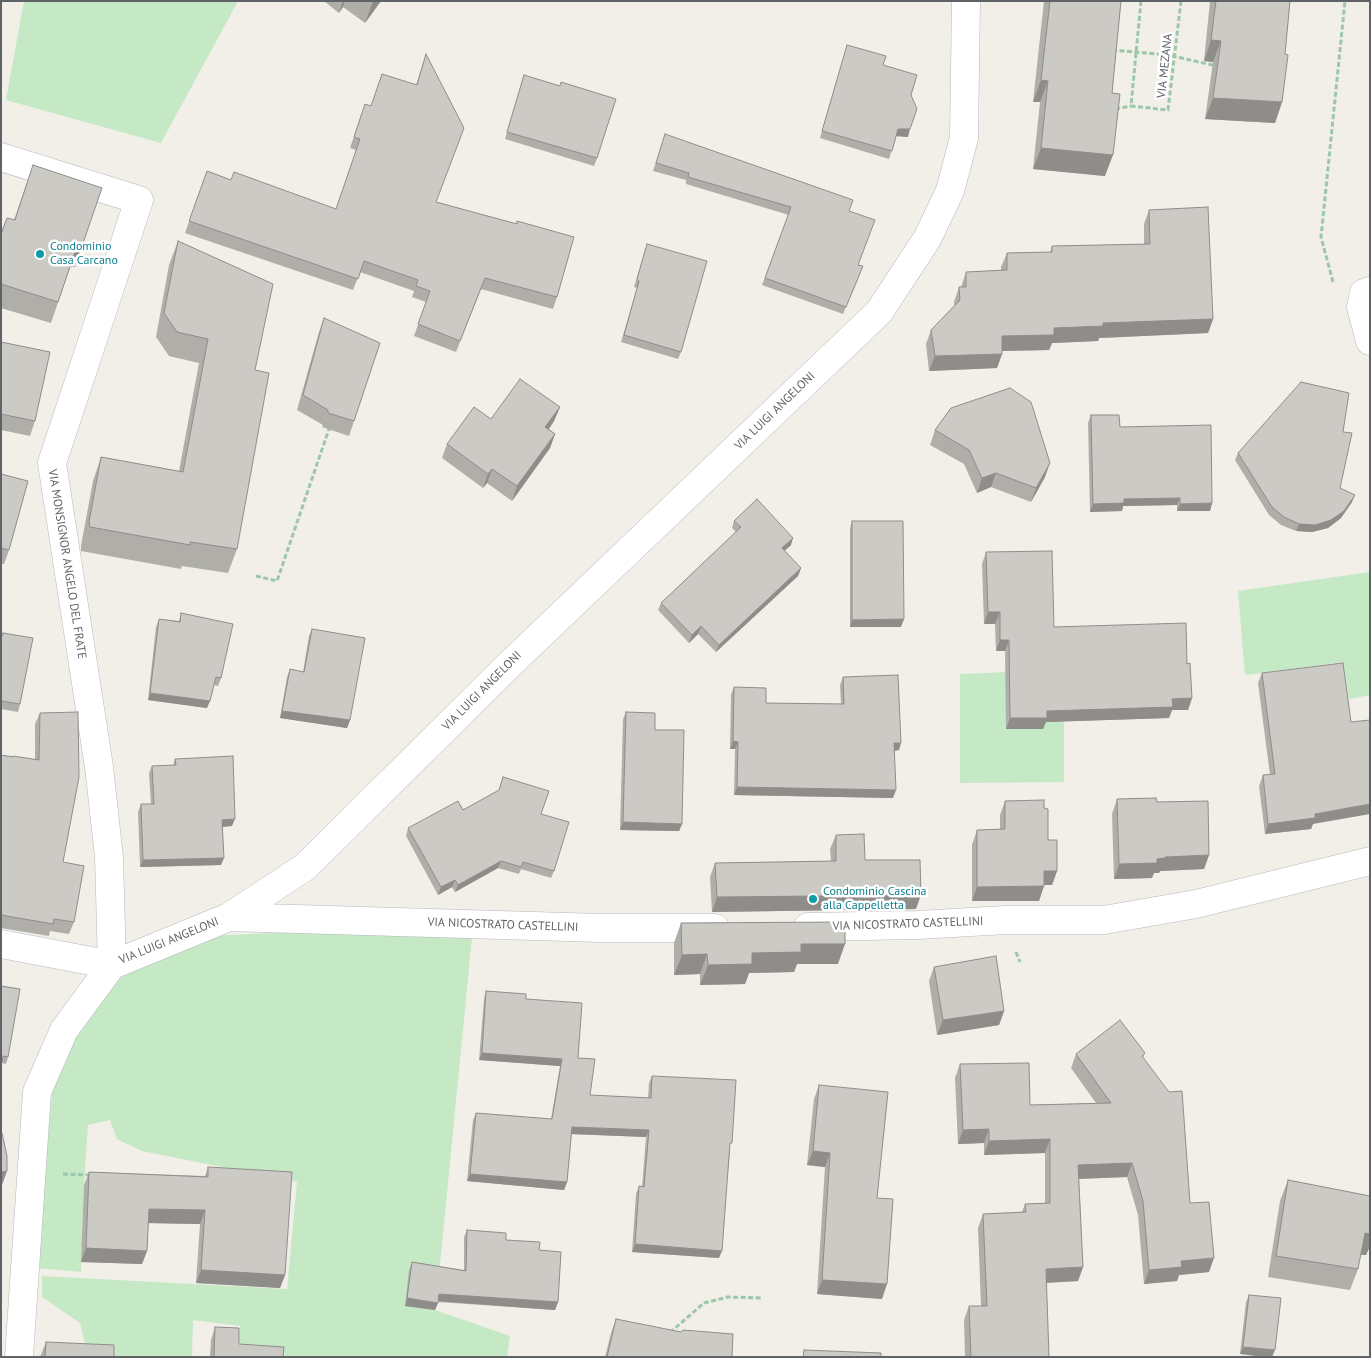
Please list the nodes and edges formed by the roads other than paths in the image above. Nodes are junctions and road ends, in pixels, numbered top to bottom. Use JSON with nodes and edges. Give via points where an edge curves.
{"nodes":[{"id":1,"x":966,"y":1,"type":"edge"},
{"id":2,"x":1,"y":157,"type":"edge"},
{"id":3,"x":1367,"y":292,"type":"edge"},
{"id":4,"x":1370,"y":341,"type":"edge"},
{"id":5,"x":1370,"y":861,"type":"edge"},
{"id":6,"x":229,"y":917,"type":"junction"},
{"id":7,"x":742,"y":927,"type":"edge"},
{"id":8,"x":781,"y":927,"type":"edge"},
{"id":9,"x":1,"y":944,"type":"edge"},
{"id":10,"x":112,"y":965,"type":"junction"},
{"id":11,"x":19,"y":1357,"type":"edge"}],
"edges":[{"from":1,"to":6,"type":"street","name":"VIA LUIGI ANGELONI","via":[[964,138],[950,191],[927,238],[879,312],[508,664],[305,866]]},
{"from":2,"to":10,"type":"street","name":"VIA MONSIGNOR ANGELO DEL FRATE","via":[[139,200],[52,463],[99,767],[109,857]]},
{"from":3,"to":4,"type":"street","via":[[1361,307]]},
{"from":5,"to":8,"type":"street","name":"VIA NICOSTRATO CASTELLINI","via":[[1196,904],[1104,920]]},
{"from":6,"to":7,"type":"street","name":"VIA NICOSTRATO CASTELLINI","via":[[601,928]]},
{"from":6,"to":10,"type":"street","name":"VIA LUIGI ANGELONI"},
{"from":9,"to":10,"type":"street"},
{"from":10,"to":11,"type":"street","name":"VIA LUIGI ANGELONI","via":[[64,1030],[37,1092]]}]}
